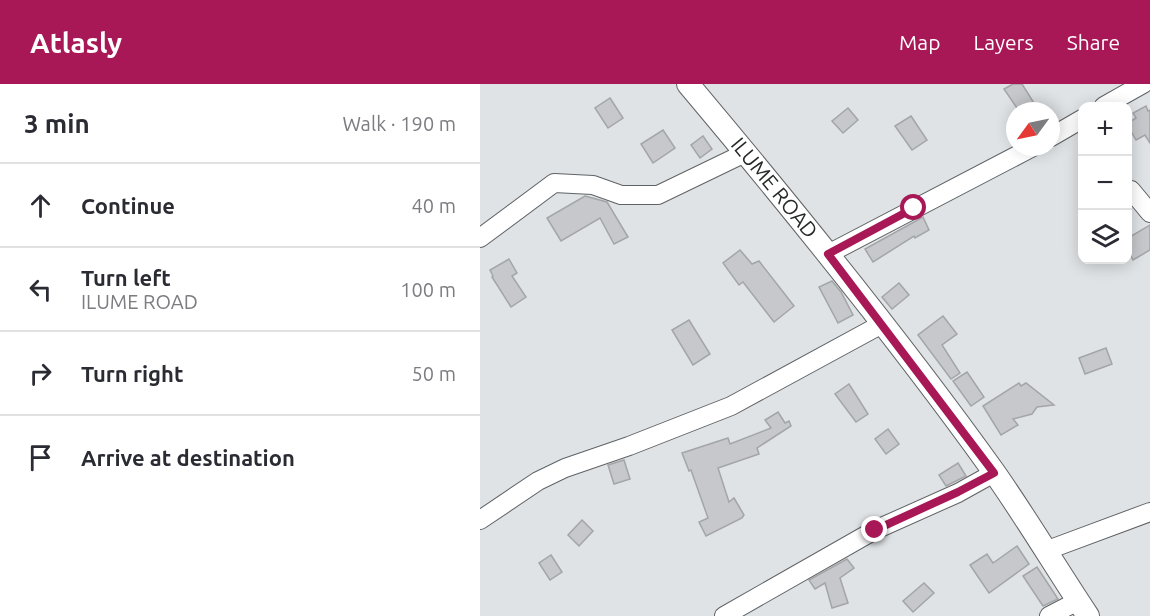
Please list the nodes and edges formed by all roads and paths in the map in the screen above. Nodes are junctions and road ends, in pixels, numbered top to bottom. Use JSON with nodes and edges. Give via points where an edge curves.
{"nodes":[{"id":1,"x":688,"y":84,"type":"edge"},
{"id":2,"x":1143,"y":84,"type":"edge"},
{"id":3,"x":1111,"y":102,"type":"edge"},
{"id":4,"x":1078,"y":122,"type":"edge"},
{"id":5,"x":1060,"y":132,"type":"edge"},
{"id":6,"x":745,"y":153,"type":"junction"},
{"id":7,"x":1016,"y":156,"type":"edge"},
{"id":8,"x":1132,"y":191,"type":"edge"},
{"id":9,"x":1150,"y":213,"type":"edge"},
{"id":10,"x":480,"y":238,"type":"edge"},
{"id":11,"x":828,"y":254,"type":"junction"},
{"id":12,"x":882,"y":324,"type":"junction"},
{"id":13,"x":994,"y":473,"type":"junction"},
{"id":14,"x":1150,"y":512,"type":"edge"},
{"id":15,"x":480,"y":520,"type":"edge"},
{"id":16,"x":1045,"y":551,"type":"junction"},
{"id":17,"x":1083,"y":608,"type":"edge"},
{"id":18,"x":724,"y":616,"type":"edge"},
{"id":19,"x":1049,"y":616,"type":"edge"}],
"edges":[{"from":1,"to":6,"type":"street","name":"ILUME ROAD"},
{"from":2,"to":3,"type":"street"},
{"from":4,"to":5,"type":"street"},
{"from":6,"to":10,"type":"street","via":[[658,195],[621,195],[593,185],[554,183]]},
{"from":6,"to":11,"type":"street","name":"ILUME ROAD"},
{"from":7,"to":11,"type":"street"},
{"from":8,"to":9,"type":"street"},
{"from":11,"to":12,"type":"street","name":"ILUME ROAD"},
{"from":12,"to":13,"type":"street","name":"ILUME ROAD"},
{"from":12,"to":15,"type":"street","via":[[730,406],[556,472]]},
{"from":13,"to":16,"type":"street","name":"ILUME ROAD"},
{"from":13,"to":18,"type":"street","via":[[875,530]]},
{"from":14,"to":16,"type":"street"},
{"from":16,"to":17,"type":"street","name":"ILUME ROAD"},
{"from":17,"to":19,"type":"street"}]}
